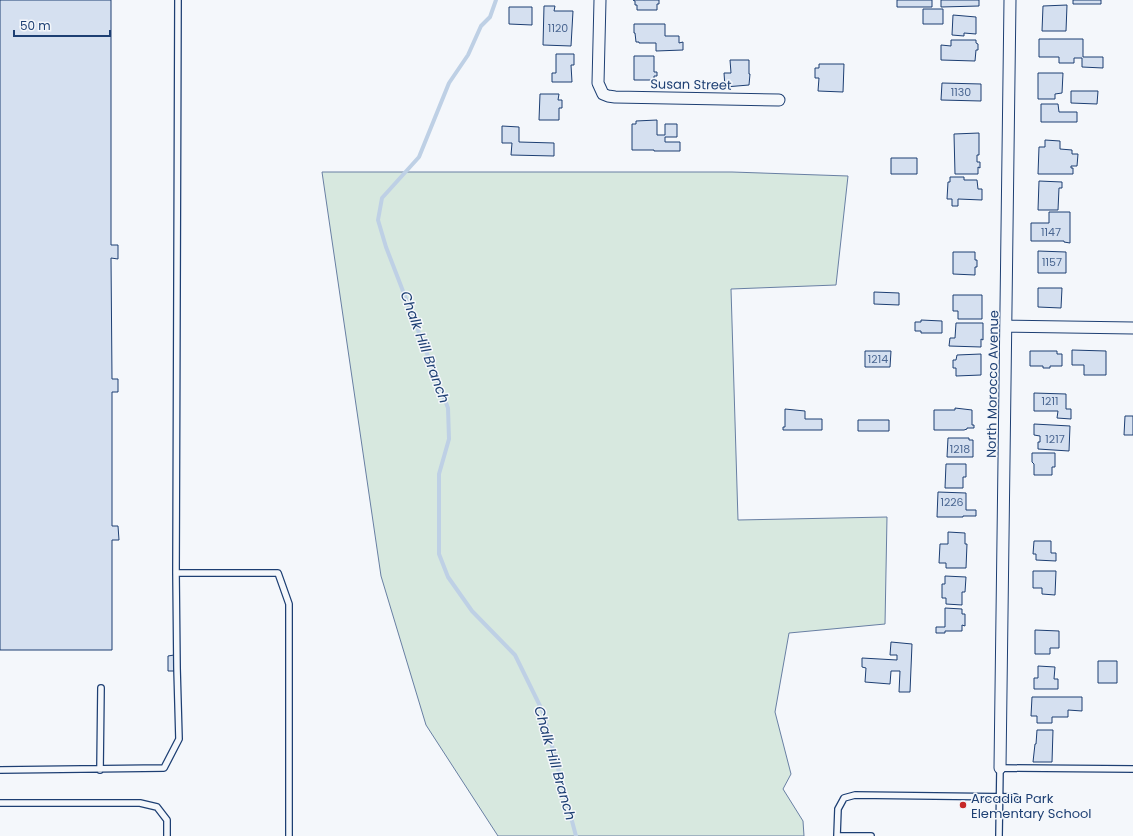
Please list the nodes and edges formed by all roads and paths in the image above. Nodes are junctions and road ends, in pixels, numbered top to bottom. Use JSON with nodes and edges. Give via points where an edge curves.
{"nodes":[{"id":1,"x":178,"y":0,"type":"edge"},
{"id":2,"x":600,"y":0,"type":"edge"},
{"id":3,"x":1010,"y":0,"type":"edge"},
{"id":4,"x":779,"y":100,"type":"dead end"},
{"id":5,"x":1007,"y":326,"type":"junction"},
{"id":6,"x":1133,"y":328,"type":"edge"},
{"id":7,"x":176,"y":572,"type":"junction"},
{"id":8,"x":101,"y":688,"type":"dead end"},
{"id":9,"x":1000,"y":768,"type":"junction"},
{"id":10,"x":1133,"y":769,"type":"edge"},
{"id":11,"x":0,"y":770,"type":"edge"},
{"id":12,"x":100,"y":770,"type":"junction"},
{"id":13,"x":1000,"y":796,"type":"junction"},
{"id":14,"x":1015,"y":797,"type":"dead end"},
{"id":15,"x":0,"y":803,"type":"edge"},
{"id":16,"x":167,"y":836,"type":"edge"},
{"id":17,"x":289,"y":836,"type":"edge"},
{"id":18,"x":837,"y":836,"type":"edge"},
{"id":19,"x":871,"y":836,"type":"edge"},
{"id":20,"x":999,"y":836,"type":"edge"}],
"edges":[{"from":1,"to":7,"type":"lane"},
{"from":2,"to":4,"type":"street","name":"Susan Street","via":[[598,83],[602,94],[615,97]]},
{"from":3,"to":5,"type":"street","name":"North Morocco Avenue"},
{"from":5,"to":6,"type":"street"},
{"from":5,"to":9,"type":"street","name":"North Morocco Avenue"},
{"from":7,"to":12,"type":"lane","via":[[178,739],[164,768]]},
{"from":7,"to":17,"type":"lane","via":[[278,573],[289,604]]},
{"from":8,"to":12,"type":"lane"},
{"from":9,"to":10,"type":"lane"},
{"from":9,"to":13,"type":"lane"},
{"from":11,"to":12,"type":"lane"},
{"from":13,"to":14,"type":"lane"},
{"from":13,"to":18,"type":"lane","via":[[855,795],[844,798],[838,809]]},
{"from":13,"to":20,"type":"lane"},
{"from":15,"to":16,"type":"lane","via":[[133,803],[157,806],[166,820]]},
{"from":18,"to":19,"type":"lane"}]}
